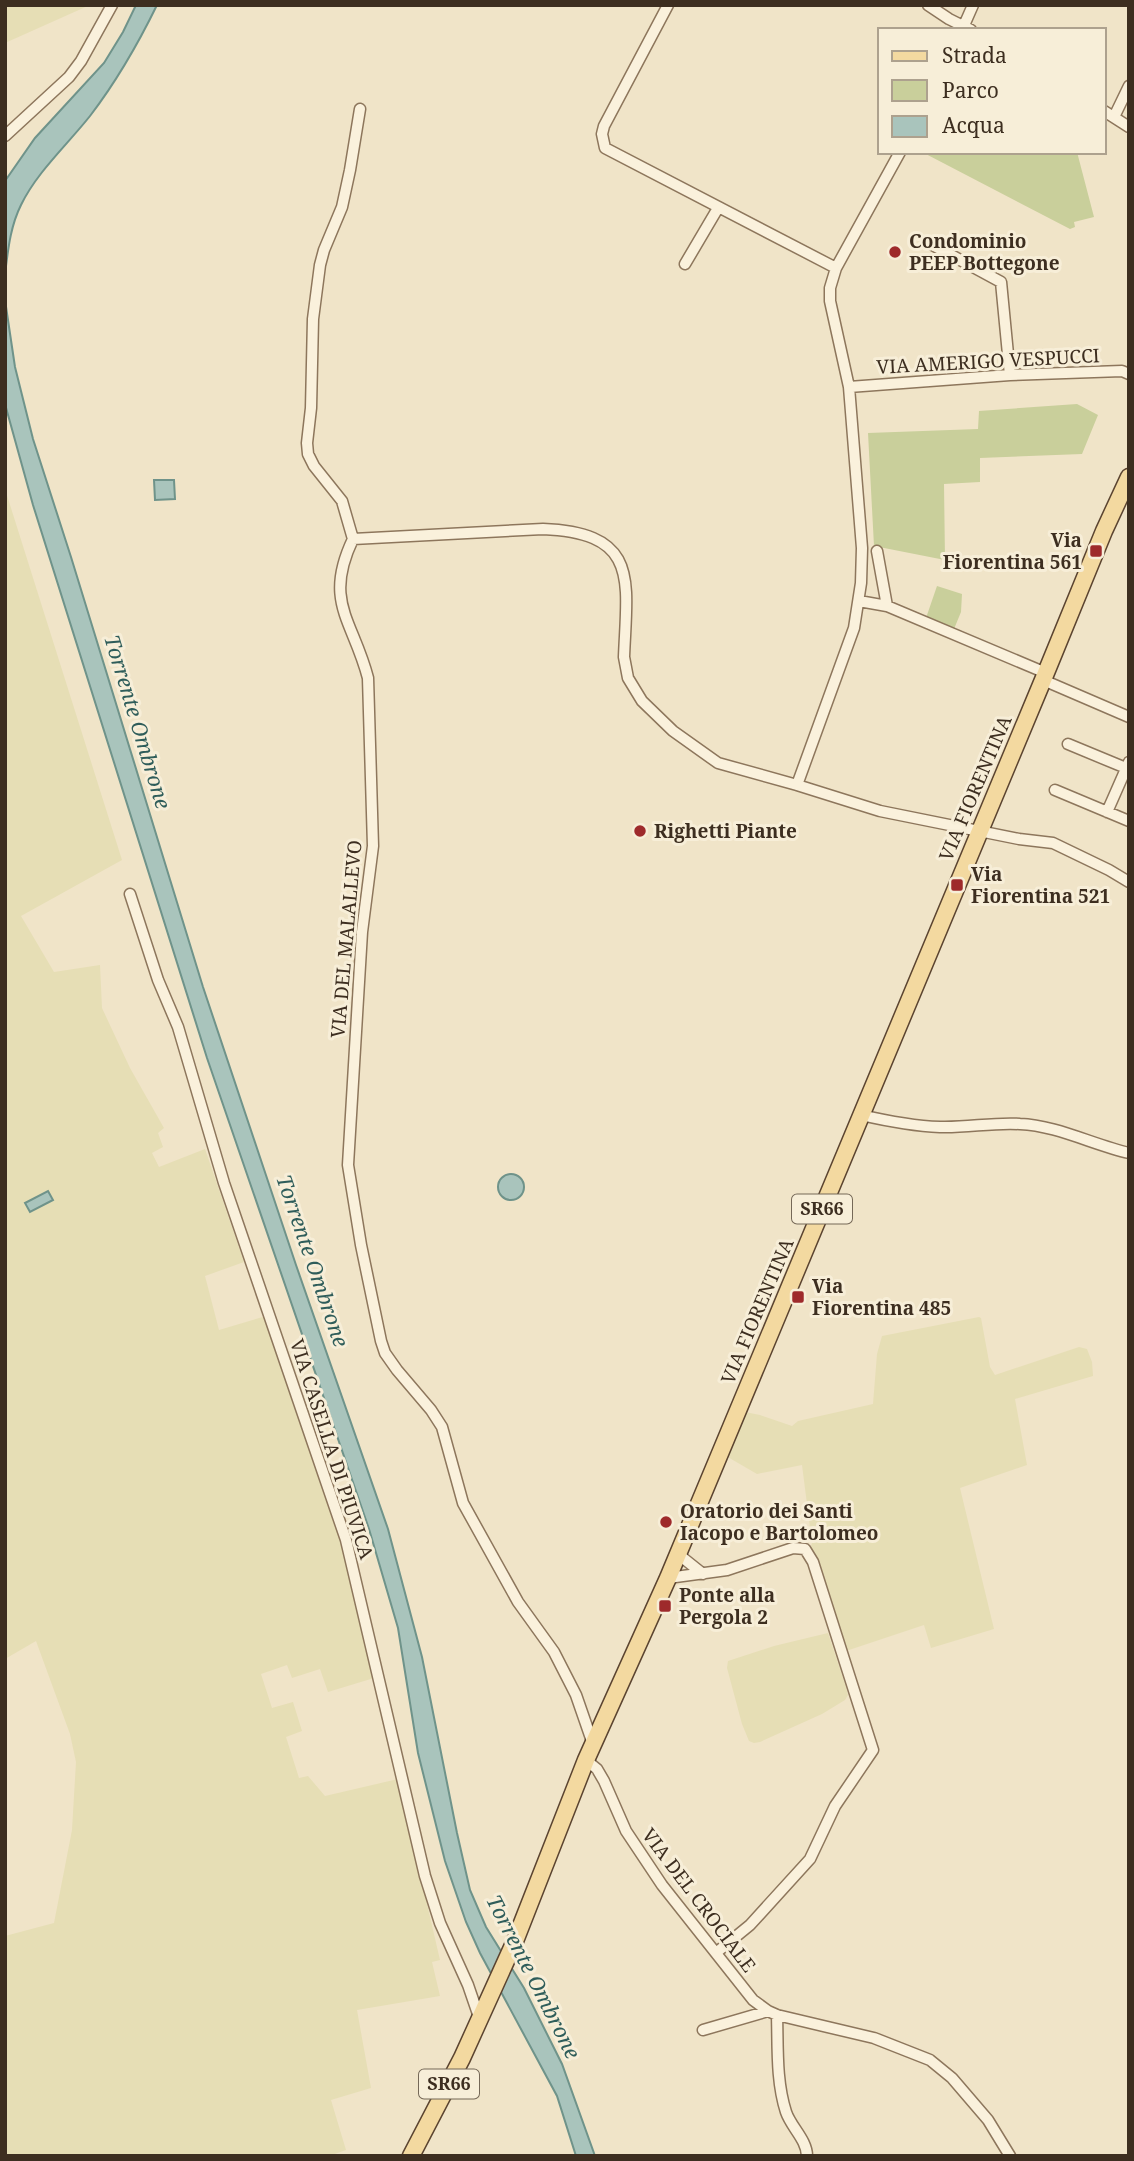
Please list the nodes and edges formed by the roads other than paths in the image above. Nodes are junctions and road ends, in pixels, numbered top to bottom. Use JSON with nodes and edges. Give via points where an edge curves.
{"nodes":[{"id":1,"x":112,"y":5,"type":"edge"},
{"id":2,"x":668,"y":5,"type":"edge"},
{"id":3,"x":928,"y":5,"type":"edge"},
{"id":4,"x":973,"y":5,"type":"edge"},
{"id":5,"x":964,"y":28,"type":"edge"},
{"id":6,"x":966,"y":28,"type":"edge"},
{"id":7,"x":1129,"y":86,"type":"edge"},
{"id":8,"x":360,"y":109,"type":"dead end"},
{"id":9,"x":1106,"y":112,"type":"edge"},
{"id":10,"x":1114,"y":117,"type":"junction"},
{"id":11,"x":1129,"y":127,"type":"edge"},
{"id":12,"x":5,"y":136,"type":"edge"},
{"id":13,"x":899,"y":154,"type":"edge"},
{"id":14,"x":718,"y":208,"type":"junction"},
{"id":15,"x":927,"y":242,"type":"dead end"},
{"id":16,"x":685,"y":264,"type":"dead end"},
{"id":17,"x":836,"y":268,"type":"junction"},
{"id":18,"x":1129,"y":374,"type":"edge"},
{"id":19,"x":1010,"y":375,"type":"junction"},
{"id":20,"x":849,"y":387,"type":"junction"},
{"id":21,"x":1129,"y":477,"type":"edge"},
{"id":22,"x":354,"y":539,"type":"junction"},
{"id":23,"x":877,"y":551,"type":"dead end"},
{"id":24,"x":859,"y":601,"type":"junction"},
{"id":25,"x":887,"y":606,"type":"junction"},
{"id":26,"x":1045,"y":677,"type":"junction"},
{"id":27,"x":1129,"y":717,"type":"edge"},
{"id":28,"x":1068,"y":744,"type":"dead end"},
{"id":29,"x":1127,"y":765,"type":"edge"},
{"id":30,"x":797,"y":785,"type":"junction"},
{"id":31,"x":1055,"y":790,"type":"dead end"},
{"id":32,"x":1107,"y":812,"type":"junction"},
{"id":33,"x":1129,"y":821,"type":"edge"},
{"id":34,"x":979,"y":831,"type":"junction"},
{"id":35,"x":1129,"y":882,"type":"edge"},
{"id":36,"x":130,"y":894,"type":"dead end"},
{"id":37,"x":861,"y":1115,"type":"junction"},
{"id":38,"x":1129,"y":1153,"type":"edge"},
{"id":39,"x":678,"y":1555,"type":"junction"},
{"id":40,"x":703,"y":1574,"type":"junction"},
{"id":41,"x":668,"y":1578,"type":"junction"},
{"id":42,"x":593,"y":1744,"type":"junction"},
{"id":43,"x":586,"y":1760,"type":"junction"},
{"id":44,"x":717,"y":1952,"type":"junction"},
{"id":45,"x":773,"y":2013,"type":"junction"},
{"id":46,"x":482,"y":2016,"type":"junction"},
{"id":47,"x":703,"y":2031,"type":"dead end"},
{"id":48,"x":411,"y":2156,"type":"edge"},
{"id":49,"x":807,"y":2156,"type":"edge"},
{"id":50,"x":1010,"y":2156,"type":"edge"}],
"edges":[{"from":1,"to":12,"type":"street","via":[[69,77]]},
{"from":2,"to":14,"type":"street","via":[[604,126],[602,141],[605,148]]},
{"from":3,"to":5,"type":"street"},
{"from":4,"to":6,"type":"street"},
{"from":7,"to":10,"type":"street"},
{"from":8,"to":22,"type":"street","via":[[342,207],[320,265],[307,443],[314,466],[342,501]]},
{"from":9,"to":10,"type":"street"},
{"from":10,"to":11,"type":"street"},
{"from":13,"to":17,"type":"street"},
{"from":14,"to":16,"type":"street"},
{"from":14,"to":17,"type":"street"},
{"from":15,"to":19,"type":"street","via":[[1000,282]]},
{"from":17,"to":20,"type":"street","via":[[830,301]]},
{"from":18,"to":19,"type":"street","name":"VIA AMERIGO VESPUCCI"},
{"from":19,"to":20,"type":"street","name":"VIA AMERIGO VESPUCCI"},
{"from":20,"to":24,"type":"street","via":[[862,548]]},
{"from":21,"to":26,"type":"main road","name":"VIA FIORENTINA","number":"SR66"},
{"from":22,"to":30,"type":"street","via":[[543,529],[592,536],[614,552],[623,568],[625,670],[642,701],[673,731],[718,763]]},
{"from":22,"to":42,"type":"street","name":"VIA DEL MALALLEVO","via":[[340,587],[342,607],[368,678],[373,846],[355,1019],[348,1165],[361,1245],[386,1353],[442,1427],[463,1503],[518,1602],[554,1652]]},
{"from":23,"to":25,"type":"street"},
{"from":24,"to":25,"type":"street"},
{"from":24,"to":30,"type":"street","via":[[847,650]]},
{"from":25,"to":26,"type":"street"},
{"from":26,"to":27,"type":"street"},
{"from":26,"to":34,"type":"main road","name":"VIA FIORENTINA","number":"SR66"},
{"from":28,"to":29,"type":"street"},
{"from":29,"to":32,"type":"street"},
{"from":30,"to":34,"type":"street","via":[[880,811]]},
{"from":31,"to":32,"type":"street"},
{"from":32,"to":33,"type":"street"},
{"from":34,"to":35,"type":"street","via":[[1053,843]]},
{"from":34,"to":37,"type":"main road","name":"VIA FIORENTINA","number":"SR66"},
{"from":36,"to":46,"type":"street","name":"VIA CASELLA DI PIUVICA","via":[[346,1539],[425,1876],[442,1930]]},
{"from":37,"to":38,"type":"street","via":[[942,1128],[1043,1127]]},
{"from":37,"to":39,"type":"main road","name":"VIA FIORENTINA","number":"SR66"},
{"from":39,"to":40,"type":"street"},
{"from":39,"to":41,"type":"main road","name":"VIA FIORENTINA","number":"SR66"},
{"from":40,"to":41,"type":"street"},
{"from":40,"to":44,"type":"street","via":[[797,1547],[805,1549],[873,1750],[835,1806],[810,1859],[750,1925]]},
{"from":41,"to":42,"type":"main road","name":"VIA FIORENTINA","number":"SR66"},
{"from":42,"to":43,"type":"main road","name":"VIA FIORENTINA","number":"SR66"},
{"from":43,"to":44,"type":"street","name":"VIA DEL CROCIALE","via":[[604,1781],[625,1831]]},
{"from":43,"to":46,"type":"main road","name":"VIA FIORENTINA","number":"SR66"},
{"from":44,"to":45,"type":"street","name":"VIA DEL CROCIALE","via":[[750,1996]]},
{"from":45,"to":47,"type":"street"},
{"from":45,"to":49,"type":"street","via":[[783,2098]]},
{"from":45,"to":50,"type":"street","via":[[874,2038],[930,2060],[988,2120]]},
{"from":46,"to":48,"type":"main road","name":"VIA FIORENTINA","number":"SR66"}]}
